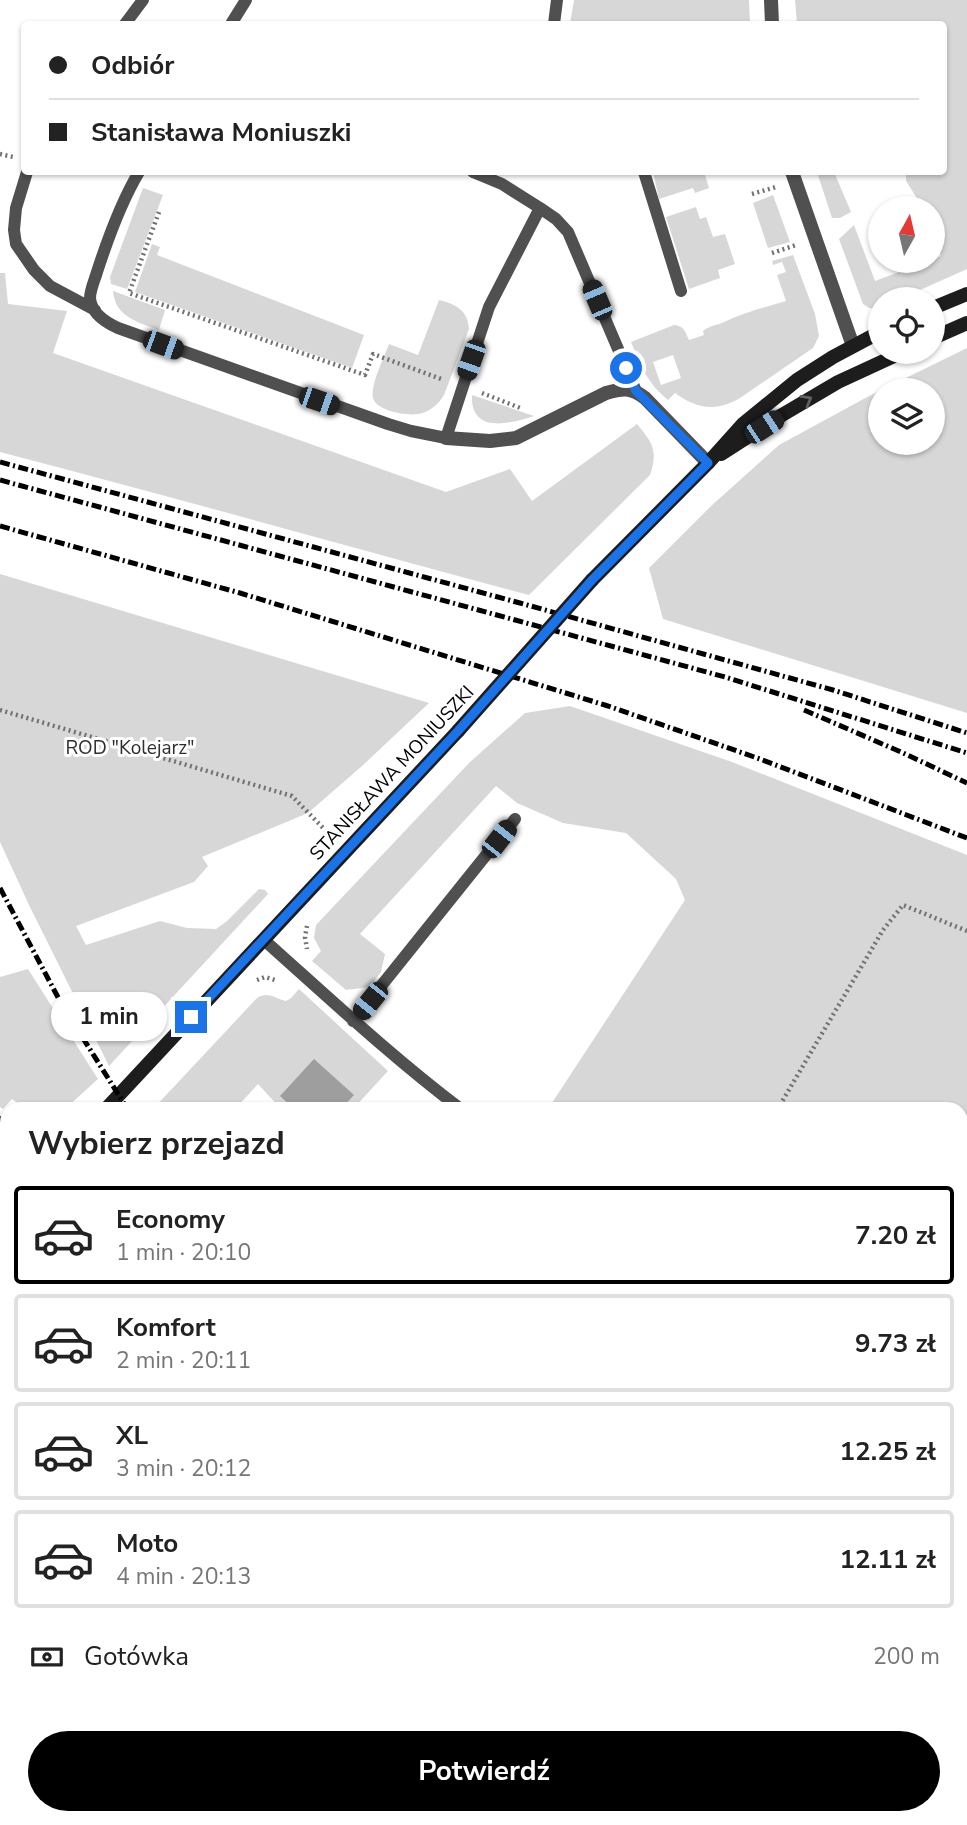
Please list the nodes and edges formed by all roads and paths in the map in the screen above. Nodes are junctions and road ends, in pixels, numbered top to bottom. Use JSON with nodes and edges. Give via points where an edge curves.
{"nodes":[{"id":1,"x":143,"y":0,"type":"edge"},
{"id":2,"x":246,"y":0,"type":"edge"},
{"id":3,"x":557,"y":0,"type":"edge"},
{"id":4,"x":771,"y":0,"type":"edge"},
{"id":5,"x":127,"y":21,"type":"edge"},
{"id":6,"x":233,"y":21,"type":"edge"},
{"id":7,"x":554,"y":21,"type":"edge"},
{"id":8,"x":772,"y":21,"type":"edge"},
{"id":9,"x":26,"y":175,"type":"edge"},
{"id":10,"x":137,"y":175,"type":"edge"},
{"id":11,"x":480,"y":175,"type":"edge"},
{"id":12,"x":645,"y":175,"type":"edge"},
{"id":13,"x":793,"y":175,"type":"edge"},
{"id":14,"x":776,"y":186,"type":"dead end"},
{"id":15,"x":752,"y":194,"type":"dead end"},
{"id":16,"x":540,"y":208,"type":"junction"},
{"id":17,"x":159,"y":212,"type":"dead end"},
{"id":18,"x":796,"y":244,"type":"dead end"},
{"id":19,"x":772,"y":253,"type":"dead end"},
{"id":20,"x":681,"y":291,"type":"dead end"},
{"id":21,"x":967,"y":294,"type":"edge"},
{"id":22,"x":945,"y":303,"type":"edge"},
{"id":23,"x":95,"y":310,"type":"junction"},
{"id":24,"x":967,"y":323,"type":"edge"},
{"id":25,"x":945,"y":333,"type":"edge"},
{"id":26,"x":868,"y":338,"type":"edge"},
{"id":27,"x":853,"y":346,"type":"junction"},
{"id":28,"x":877,"y":364,"type":"edge"},
{"id":29,"x":463,"y":386,"type":"junction"},
{"id":30,"x":636,"y":391,"type":"junction"},
{"id":31,"x":554,"y":420,"type":"junction"},
{"id":32,"x":446,"y":438,"type":"junction"},
{"id":33,"x":708,"y":463,"type":"junction"},
{"id":34,"x":0,"y":710,"type":"edge"},
{"id":35,"x":515,"y":819,"type":"dead end"},
{"id":36,"x":329,"y":834,"type":"dead end"},
{"id":37,"x":967,"y":931,"type":"edge"},
{"id":38,"x":264,"y":940,"type":"junction"},
{"id":39,"x":353,"y":1021,"type":"junction"},
{"id":40,"x":112,"y":1102,"type":"edge"},
{"id":41,"x":451,"y":1102,"type":"edge"},
{"id":42,"x":782,"y":1102,"type":"edge"}],
"edges":[{"from":1,"to":5,"type":"lane"},
{"from":2,"to":6,"type":"lane"},
{"from":3,"to":7,"type":"lane"},
{"from":4,"to":8,"type":"street"},
{"from":9,"to":23,"type":"lane","via":[[16,208],[16,244],[51,286]]},
{"from":10,"to":23,"type":"lane","via":[[103,255],[90,297]]},
{"from":11,"to":16,"type":"lane"},
{"from":12,"to":20,"type":"lane"},
{"from":13,"to":27,"type":"street"},
{"from":14,"to":15,"type":"path"},
{"from":16,"to":29,"type":"lane","via":[[489,307]]},
{"from":16,"to":30,"type":"lane","via":[[568,232]]},
{"from":17,"to":29,"type":"path","via":[[129,293],[366,374],[373,354]]},
{"from":18,"to":19,"type":"path"},
{"from":21,"to":22,"type":"street"},
{"from":23,"to":32,"type":"lane","via":[[118,328],[185,353],[388,425]]},
{"from":24,"to":25,"type":"street"},
{"from":26,"to":27,"type":"street","name":"STANISŁAWA MONIUSZKI"},
{"from":27,"to":33,"type":"street","name":"STANISŁAWA MONIUSZKI","via":[[766,404]]},
{"from":33,"to":28,"type":"street","name":"STANISŁAWA MONIUSZKI","one_way":true,"via":[[838,382]]},
{"from":29,"to":31,"type":"path"},
{"from":29,"to":32,"type":"lane"},
{"from":30,"to":31,"type":"street","via":[[606,393]]},
{"from":30,"to":33,"type":"street"},
{"from":31,"to":32,"type":"street","via":[[504,440]]},
{"from":33,"to":38,"type":"street","name":"STANISŁAWA MONIUSZKI","bridge":true,"via":[[592,580]]},
{"from":34,"to":36,"type":"path","via":[[292,796]]},
{"from":35,"to":39,"type":"lane"},
{"from":37,"to":42,"type":"path","via":[[903,905],[883,930]]},
{"from":38,"to":39,"type":"lane"},
{"from":38,"to":40,"type":"street","name":"STANISŁAWA MONIUSZKI"},
{"from":39,"to":41,"type":"lane"}]}
